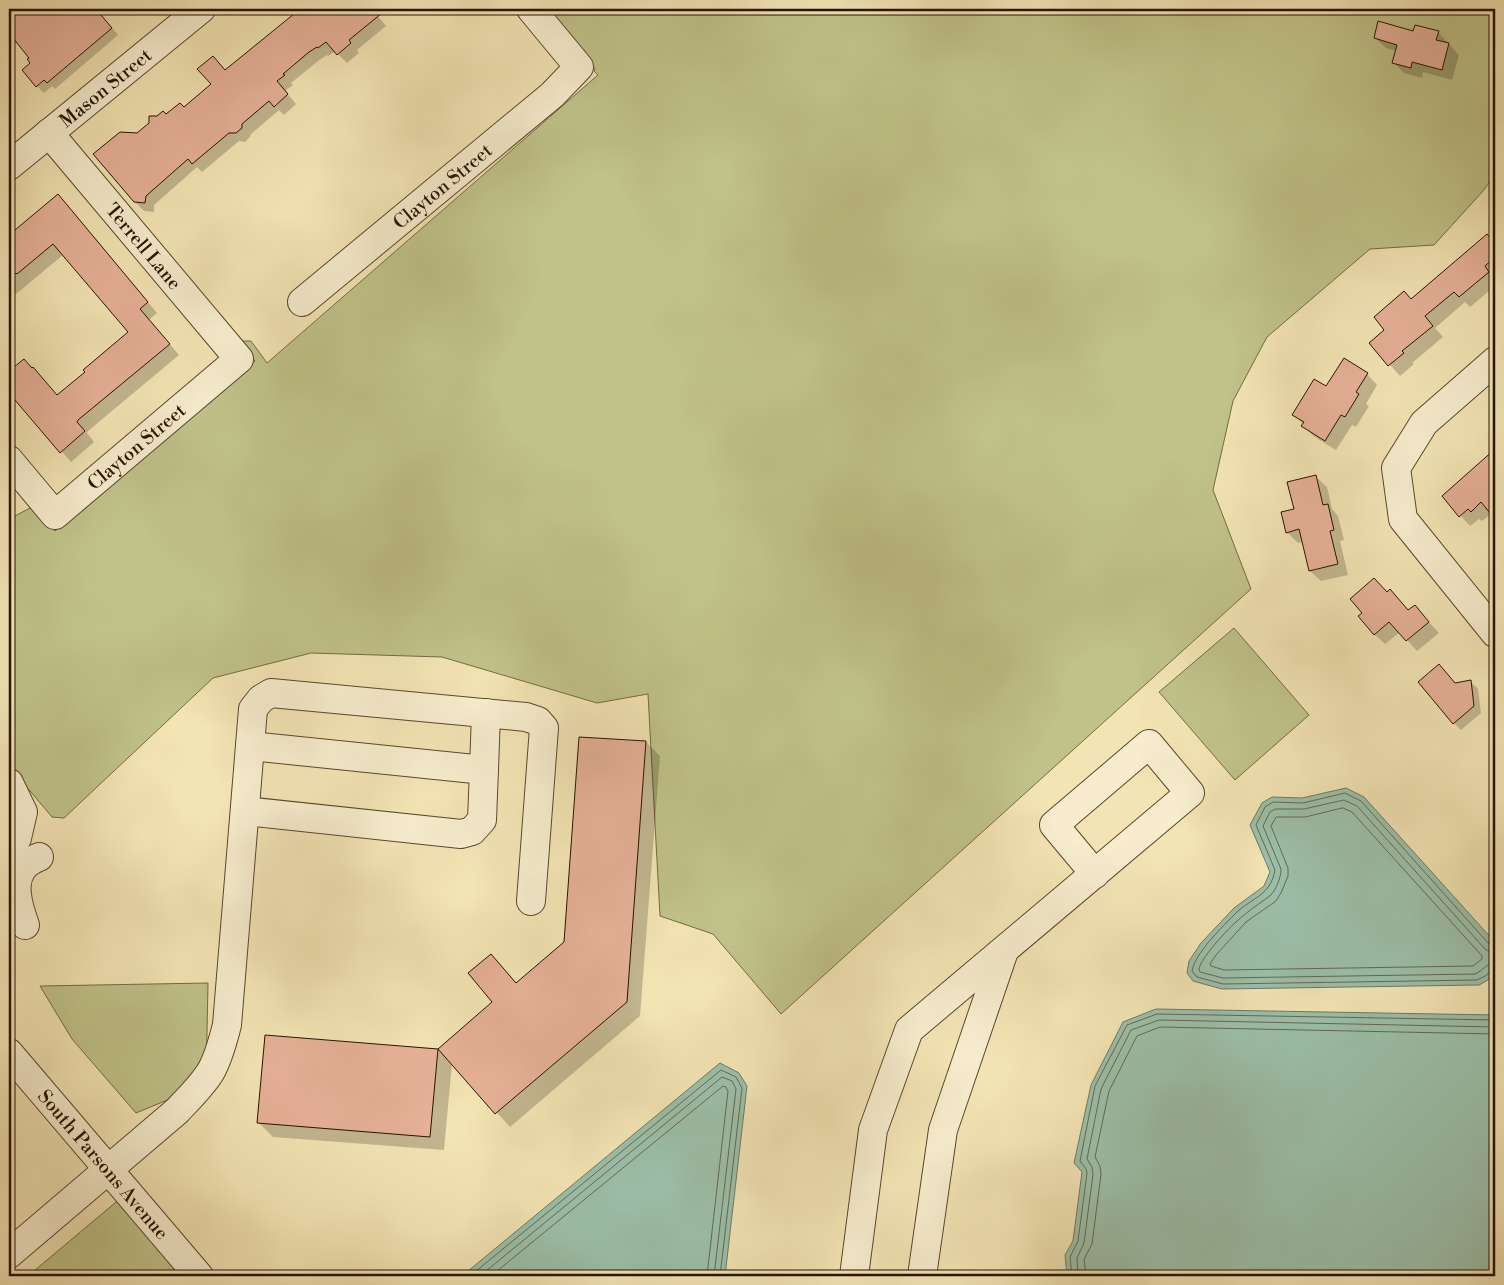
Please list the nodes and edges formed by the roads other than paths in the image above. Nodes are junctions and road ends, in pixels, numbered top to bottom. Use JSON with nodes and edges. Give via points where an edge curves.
{"nodes":[{"id":1,"x":201,"y":9,"type":"edge"},
{"id":2,"x":531,"y":9,"type":"edge"},
{"id":3,"x":49,"y":133,"type":"junction"},
{"id":4,"x":9,"y":166,"type":"edge"},
{"id":5,"x":302,"y":302,"type":"dead end"},
{"id":6,"x":239,"y":359,"type":"joint"},
{"id":7,"x":1495,"y":361,"type":"edge"},
{"id":8,"x":9,"y":460,"type":"edge"},
{"id":9,"x":1495,"y":633,"type":"edge"},
{"id":10,"x":486,"y":713,"type":"junction"},
{"id":11,"x":250,"y":746,"type":"junction"},
{"id":12,"x":484,"y":770,"type":"junction"},
{"id":13,"x":9,"y":783,"type":"edge"},
{"id":14,"x":245,"y":811,"type":"junction"},
{"id":15,"x":9,"y":844,"type":"edge"},
{"id":16,"x":39,"y":857,"type":"dead end"},
{"id":17,"x":1095,"y":874,"type":"junction"},
{"id":18,"x":531,"y":901,"type":"dead end"},
{"id":19,"x":21,"y":928,"type":"edge"},
{"id":20,"x":1004,"y":951,"type":"junction"},
{"id":21,"x":9,"y":1053,"type":"edge"},
{"id":22,"x":109,"y":1170,"type":"junction"},
{"id":23,"x":9,"y":1254,"type":"edge"},
{"id":24,"x":199,"y":1276,"type":"edge"},
{"id":25,"x":854,"y":1276,"type":"edge"},
{"id":26,"x":922,"y":1276,"type":"edge"}],
"edges":[{"from":1,"to":3,"type":"street","name":"Mason Street"},
{"from":2,"to":5,"type":"street","name":"Clayton Street","via":[[579,67],[552,94]]},
{"from":3,"to":4,"type":"street","name":"Mason Street"},
{"from":3,"to":6,"type":"street","name":"Terrell Lane"},
{"from":6,"to":8,"type":"street","name":"Clayton Street","via":[[55,515]]},
{"from":7,"to":9,"type":"street","via":[[1424,423],[1396,468],[1403,520]]},
{"from":10,"to":11,"type":"street","via":[[270,693],[253,709]]},
{"from":10,"to":12,"type":"street"},
{"from":10,"to":18,"type":"street","via":[[526,717],[538,721],[544,728]]},
{"from":11,"to":12,"type":"street"},
{"from":11,"to":14,"type":"street"},
{"from":12,"to":14,"type":"street","via":[[482,820],[472,831],[461,834]]},
{"from":13,"to":15,"type":"street","via":[[23,812],[17,838]]},
{"from":14,"to":22,"type":"street","via":[[230,998],[220,1048],[211,1071],[198,1090]]},
{"from":16,"to":19,"type":"street","via":[[22,868],[18,878],[16,890]]},
{"from":17,"to":17,"type":"street","via":[[1054,825],[1148,744],[1190,793]]},
{"from":17,"to":20,"type":"street"},
{"from":20,"to":25,"type":"street","via":[[910,1030],[873,1130]]},
{"from":20,"to":26,"type":"street","via":[[942,1130]]},
{"from":21,"to":22,"type":"street","name":"South Parsons Avenue"},
{"from":22,"to":23,"type":"street"},
{"from":22,"to":24,"type":"street","name":"South Parsons Avenue"}]}
